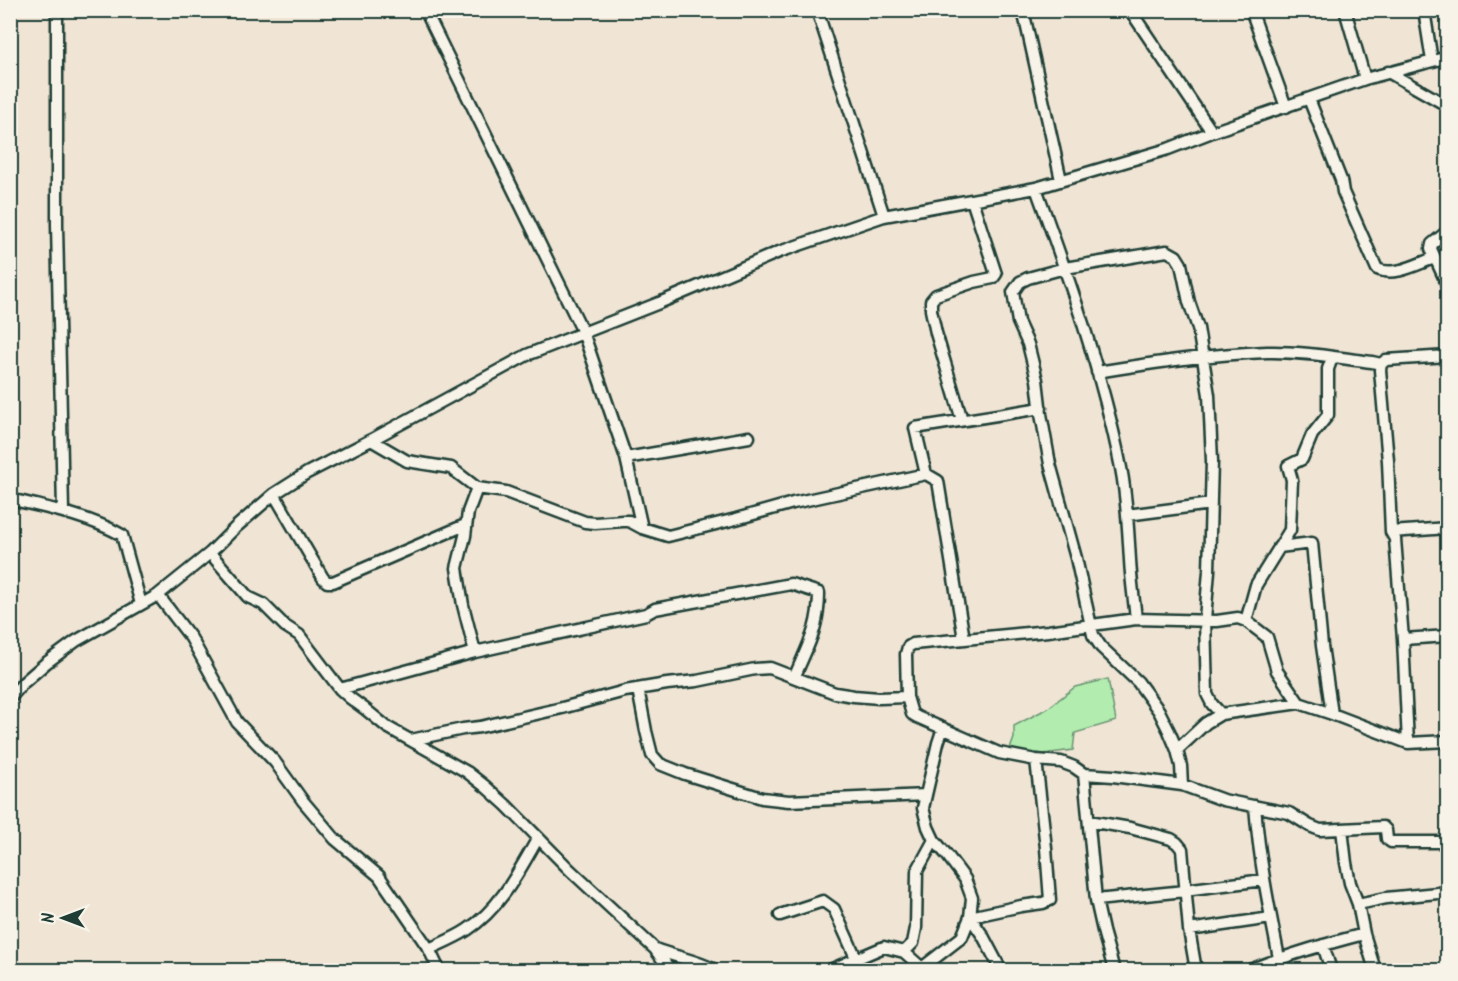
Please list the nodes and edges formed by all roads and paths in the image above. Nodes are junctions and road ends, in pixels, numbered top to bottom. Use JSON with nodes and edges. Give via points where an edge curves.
{"nodes":[{"id":1,"x":57,"y":10,"type":"edge"},
{"id":2,"x":425,"y":10,"type":"edge"},
{"id":3,"x":817,"y":10,"type":"edge"},
{"id":4,"x":1023,"y":10,"type":"edge"},
{"id":5,"x":1130,"y":10,"type":"edge"},
{"id":6,"x":1251,"y":10,"type":"edge"},
{"id":7,"x":1345,"y":10,"type":"edge"},
{"id":8,"x":1424,"y":10,"type":"edge"},
{"id":9,"x":1448,"y":57,"type":"edge"},
{"id":10,"x":1432,"y":61,"type":"junction"},
{"id":11,"x":1388,"y":72,"type":"junction"},
{"id":12,"x":1365,"y":79,"type":"junction"},
{"id":13,"x":1309,"y":99,"type":"junction"},
{"id":14,"x":1448,"y":106,"type":"edge"},
{"id":15,"x":1286,"y":107,"type":"junction"},
{"id":16,"x":1212,"y":132,"type":"junction"},
{"id":17,"x":1061,"y":180,"type":"junction"},
{"id":18,"x":1036,"y":188,"type":"junction"},
{"id":19,"x":972,"y":200,"type":"junction"},
{"id":20,"x":884,"y":216,"type":"junction"},
{"id":21,"x":1448,"y":231,"type":"edge"},
{"id":22,"x":1434,"y":258,"type":"junction"},
{"id":23,"x":1065,"y":268,"type":"junction"},
{"id":24,"x":1446,"y":279,"type":"edge"},
{"id":25,"x":583,"y":332,"type":"junction"},
{"id":26,"x":1448,"y":356,"type":"edge"},
{"id":27,"x":1202,"y":357,"type":"junction"},
{"id":28,"x":1332,"y":358,"type":"junction"},
{"id":29,"x":1381,"y":364,"type":"junction"},
{"id":30,"x":1097,"y":372,"type":"junction"},
{"id":31,"x":1041,"y":408,"type":"junction"},
{"id":32,"x":962,"y":420,"type":"junction"},
{"id":33,"x":749,"y":437,"type":"dead end"},
{"id":34,"x":371,"y":440,"type":"junction"},
{"id":35,"x":626,"y":458,"type":"junction"},
{"id":36,"x":926,"y":474,"type":"junction"},
{"id":37,"x":477,"y":488,"type":"junction"},
{"id":38,"x":274,"y":494,"type":"junction"},
{"id":39,"x":10,"y":499,"type":"edge"},
{"id":40,"x":1211,"y":504,"type":"junction"},
{"id":41,"x":63,"y":512,"type":"junction"},
{"id":42,"x":1127,"y":515,"type":"junction"},
{"id":43,"x":465,"y":525,"type":"junction"},
{"id":44,"x":642,"y":528,"type":"junction"},
{"id":45,"x":1448,"y":528,"type":"edge"},
{"id":46,"x":1391,"y":532,"type":"junction"},
{"id":47,"x":1279,"y":547,"type":"junction"},
{"id":48,"x":210,"y":553,"type":"junction"},
{"id":49,"x":158,"y":595,"type":"junction"},
{"id":50,"x":141,"y":604,"type":"junction"},
{"id":51,"x":1136,"y":619,"type":"junction"},
{"id":52,"x":1205,"y":620,"type":"junction"},
{"id":53,"x":1246,"y":621,"type":"junction"},
{"id":54,"x":1091,"y":625,"type":"junction"},
{"id":55,"x":1448,"y":636,"type":"edge"},
{"id":56,"x":964,"y":639,"type":"junction"},
{"id":57,"x":1403,"y":639,"type":"junction"},
{"id":58,"x":475,"y":652,"type":"junction"},
{"id":59,"x":795,"y":676,"type":"junction"},
{"id":60,"x":638,"y":688,"type":"junction"},
{"id":61,"x":340,"y":689,"type":"junction"},
{"id":62,"x":907,"y":697,"type":"junction"},
{"id":63,"x":10,"y":698,"type":"edge"},
{"id":64,"x":1299,"y":703,"type":"junction"},
{"id":65,"x":1221,"y":714,"type":"junction"},
{"id":66,"x":1332,"y":714,"type":"junction"},
{"id":67,"x":943,"y":728,"type":"junction"},
{"id":68,"x":411,"y":740,"type":"junction"},
{"id":69,"x":1448,"y":741,"type":"edge"},
{"id":70,"x":1408,"y":743,"type":"junction"},
{"id":71,"x":1177,"y":750,"type":"junction"},
{"id":72,"x":1036,"y":760,"type":"junction"},
{"id":73,"x":1084,"y":774,"type":"junction"},
{"id":74,"x":1182,"y":785,"type":"junction"},
{"id":75,"x":926,"y":795,"type":"junction"},
{"id":76,"x":1255,"y":806,"type":"junction"},
{"id":77,"x":1089,"y":821,"type":"junction"},
{"id":78,"x":1342,"y":829,"type":"junction"},
{"id":79,"x":538,"y":838,"type":"junction"},
{"id":80,"x":934,"y":840,"type":"junction"},
{"id":81,"x":1448,"y":842,"type":"edge"},
{"id":82,"x":1264,"y":880,"type":"junction"},
{"id":83,"x":1185,"y":891,"type":"junction"},
{"id":84,"x":1448,"y":892,"type":"edge"},
{"id":85,"x":1096,"y":900,"type":"junction"},
{"id":86,"x":1358,"y":904,"type":"junction"},
{"id":87,"x":780,"y":915,"type":"dead end"},
{"id":88,"x":970,"y":917,"type":"junction"},
{"id":89,"x":1271,"y":918,"type":"junction"},
{"id":90,"x":1189,"y":930,"type":"junction"},
{"id":91,"x":1364,"y":934,"type":"junction"},
{"id":92,"x":1323,"y":945,"type":"junction"},
{"id":93,"x":429,"y":949,"type":"junction"},
{"id":94,"x":655,"y":949,"type":"junction"},
{"id":95,"x":904,"y":952,"type":"junction"},
{"id":96,"x":1279,"y":958,"type":"junction"},
{"id":97,"x":857,"y":960,"type":"junction"},
{"id":98,"x":922,"y":969,"type":"edge"},
{"id":99,"x":439,"y":970,"type":"edge"},
{"id":100,"x":670,"y":970,"type":"edge"},
{"id":101,"x":715,"y":970,"type":"edge"},
{"id":102,"x":830,"y":970,"type":"edge"},
{"id":103,"x":1001,"y":970,"type":"edge"},
{"id":104,"x":1114,"y":970,"type":"edge"},
{"id":105,"x":1196,"y":970,"type":"edge"},
{"id":106,"x":1250,"y":970,"type":"edge"},
{"id":107,"x":1331,"y":970,"type":"edge"},
{"id":108,"x":1374,"y":970,"type":"edge"}],
"edges":[{"from":1,"to":41,"type":"street"},
{"from":2,"to":25,"type":"street"},
{"from":3,"to":20,"type":"street"},
{"from":4,"to":17,"type":"street"},
{"from":5,"to":16,"type":"street"},
{"from":6,"to":15,"type":"street"},
{"from":7,"to":12,"type":"street"},
{"from":8,"to":10,"type":"street"},
{"from":9,"to":10,"type":"street"},
{"from":10,"to":11,"type":"street"},
{"from":11,"to":12,"type":"street"},
{"from":11,"to":14,"type":"street"},
{"from":12,"to":13,"type":"street"},
{"from":13,"to":15,"type":"street"},
{"from":13,"to":22,"type":"street","via":[[1377,269],[1385,273],[1397,271]]},
{"from":15,"to":16,"type":"street"},
{"from":16,"to":17,"type":"street"},
{"from":17,"to":18,"type":"street"},
{"from":18,"to":19,"type":"street"},
{"from":18,"to":23,"type":"street"},
{"from":19,"to":20,"type":"street"},
{"from":19,"to":32,"type":"street","via":[[996,274],[936,295],[932,301],[936,333]]},
{"from":20,"to":25,"type":"street","via":[[779,252]]},
{"from":21,"to":22,"type":"street","via":[[1432,244]]},
{"from":22,"to":24,"type":"street"},
{"from":23,"to":27,"type":"street","via":[[1156,252],[1167,251],[1176,256],[1198,328]]},
{"from":23,"to":30,"type":"street"},
{"from":23,"to":31,"type":"street","via":[[1028,278],[1013,292]]},
{"from":25,"to":34,"type":"street","via":[[511,363]]},
{"from":25,"to":35,"type":"street"},
{"from":26,"to":29,"type":"street","via":[[1386,360]]},
{"from":27,"to":28,"type":"street","via":[[1268,352]]},
{"from":27,"to":30,"type":"street"},
{"from":27,"to":40,"type":"street","via":[[1209,395]]},
{"from":28,"to":29,"type":"street"},
{"from":28,"to":47,"type":"street","via":[[1328,369],[1328,415],[1312,435],[1302,459],[1288,466],[1292,480],[1290,525],[1288,536]]},
{"from":29,"to":46,"type":"street"},
{"from":30,"to":42,"type":"street","via":[[1111,421]]},
{"from":31,"to":32,"type":"street"},
{"from":31,"to":54,"type":"street","via":[[1050,464]]},
{"from":32,"to":36,"type":"street","via":[[915,428]]},
{"from":33,"to":35,"type":"street"},
{"from":34,"to":37,"type":"street","via":[[407,461],[451,468]]},
{"from":34,"to":38,"type":"street"},
{"from":35,"to":44,"type":"street"},
{"from":36,"to":44,"type":"street","via":[[668,536]]},
{"from":36,"to":56,"type":"street","via":[[938,481]]},
{"from":37,"to":43,"type":"street"},
{"from":37,"to":44,"type":"street","via":[[506,492],[585,522],[630,521]]},
{"from":38,"to":43,"type":"street","via":[[327,582]]},
{"from":38,"to":48,"type":"street"},
{"from":39,"to":41,"type":"street"},
{"from":40,"to":42,"type":"street"},
{"from":40,"to":52,"type":"street"},
{"from":41,"to":50,"type":"street","via":[[122,536]]},
{"from":42,"to":51,"type":"street"},
{"from":43,"to":58,"type":"street","via":[[458,568]]},
{"from":45,"to":46,"type":"street"},
{"from":46,"to":57,"type":"street","via":[[1395,538]]},
{"from":47,"to":53,"type":"street","via":[[1256,585]]},
{"from":47,"to":66,"type":"street","via":[[1312,543]]},
{"from":48,"to":49,"type":"street"},
{"from":48,"to":61,"type":"street","via":[[248,597],[263,604],[299,634]]},
{"from":49,"to":50,"type":"street"},
{"from":49,"to":93,"type":"street","via":[[191,638],[237,722],[275,762],[335,839],[379,876]]},
{"from":50,"to":63,"type":"street","via":[[76,641]]},
{"from":51,"to":52,"type":"street"},
{"from":51,"to":54,"type":"street"},
{"from":52,"to":53,"type":"street"},
{"from":52,"to":65,"type":"street","via":[[1207,694]]},
{"from":53,"to":64,"type":"street","via":[[1267,637],[1277,671]]},
{"from":54,"to":56,"type":"street"},
{"from":54,"to":71,"type":"street","via":[[1101,647],[1138,682],[1159,711]]},
{"from":55,"to":57,"type":"street"},
{"from":56,"to":62,"type":"street","via":[[908,647]]},
{"from":57,"to":70,"type":"street"},
{"from":58,"to":59,"type":"street","via":[[646,615],[655,609],[791,584],[819,593],[815,630]]},
{"from":58,"to":61,"type":"street"},
{"from":59,"to":60,"type":"street","via":[[770,668],[755,669]]},
{"from":59,"to":62,"type":"street","via":[[835,693]]},
{"from":60,"to":68,"type":"street"},
{"from":60,"to":75,"type":"street","via":[[652,755],[660,764],[685,774],[762,798],[789,801]]},
{"from":61,"to":68,"type":"street","via":[[387,727]]},
{"from":62,"to":67,"type":"street","via":[[912,714]]},
{"from":64,"to":65,"type":"street"},
{"from":64,"to":66,"type":"street"},
{"from":65,"to":71,"type":"street"},
{"from":66,"to":70,"type":"street"},
{"from":67,"to":72,"type":"street","via":[[999,753]]},
{"from":67,"to":75,"type":"street"},
{"from":68,"to":79,"type":"street","via":[[467,772]]},
{"from":69,"to":70,"type":"street"},
{"from":71,"to":74,"type":"street"},
{"from":72,"to":73,"type":"street","via":[[1061,762]]},
{"from":72,"to":88,"type":"street","via":[[1050,900]]},
{"from":73,"to":74,"type":"street"},
{"from":73,"to":77,"type":"street"},
{"from":74,"to":76,"type":"street","via":[[1223,800]]},
{"from":75,"to":80,"type":"street","via":[[923,808]]},
{"from":76,"to":78,"type":"street","via":[[1289,813],[1320,830]]},
{"from":76,"to":82,"type":"street"},
{"from":77,"to":83,"type":"street","via":[[1130,828],[1177,843],[1182,849]]},
{"from":77,"to":85,"type":"street"},
{"from":78,"to":81,"type":"street","via":[[1383,827],[1391,842]]},
{"from":78,"to":86,"type":"street","via":[[1348,873]]},
{"from":79,"to":93,"type":"street","via":[[512,883],[485,916],[466,931]]},
{"from":79,"to":94,"type":"street"},
{"from":80,"to":88,"type":"street","via":[[965,879],[972,898]]},
{"from":80,"to":95,"type":"street","via":[[917,872],[916,928],[913,943]]},
{"from":82,"to":83,"type":"street"},
{"from":82,"to":89,"type":"street"},
{"from":83,"to":85,"type":"street"},
{"from":83,"to":90,"type":"street"},
{"from":84,"to":86,"type":"street"},
{"from":85,"to":104,"type":"street"},
{"from":86,"to":91,"type":"street"},
{"from":87,"to":97,"type":"street","via":[[823,901],[834,909]]},
{"from":88,"to":98,"type":"street","via":[[962,937]]},
{"from":88,"to":103,"type":"street"},
{"from":89,"to":90,"type":"street"},
{"from":89,"to":96,"type":"street"},
{"from":90,"to":105,"type":"street"},
{"from":91,"to":92,"type":"street"},
{"from":91,"to":108,"type":"street"},
{"from":92,"to":96,"type":"street"},
{"from":92,"to":107,"type":"street"},
{"from":93,"to":99,"type":"street"},
{"from":94,"to":100,"type":"street"},
{"from":94,"to":101,"type":"street"},
{"from":95,"to":97,"type":"street","via":[[884,947]]},
{"from":95,"to":98,"type":"street"},
{"from":96,"to":106,"type":"street"},
{"from":97,"to":102,"type":"street"}]}
